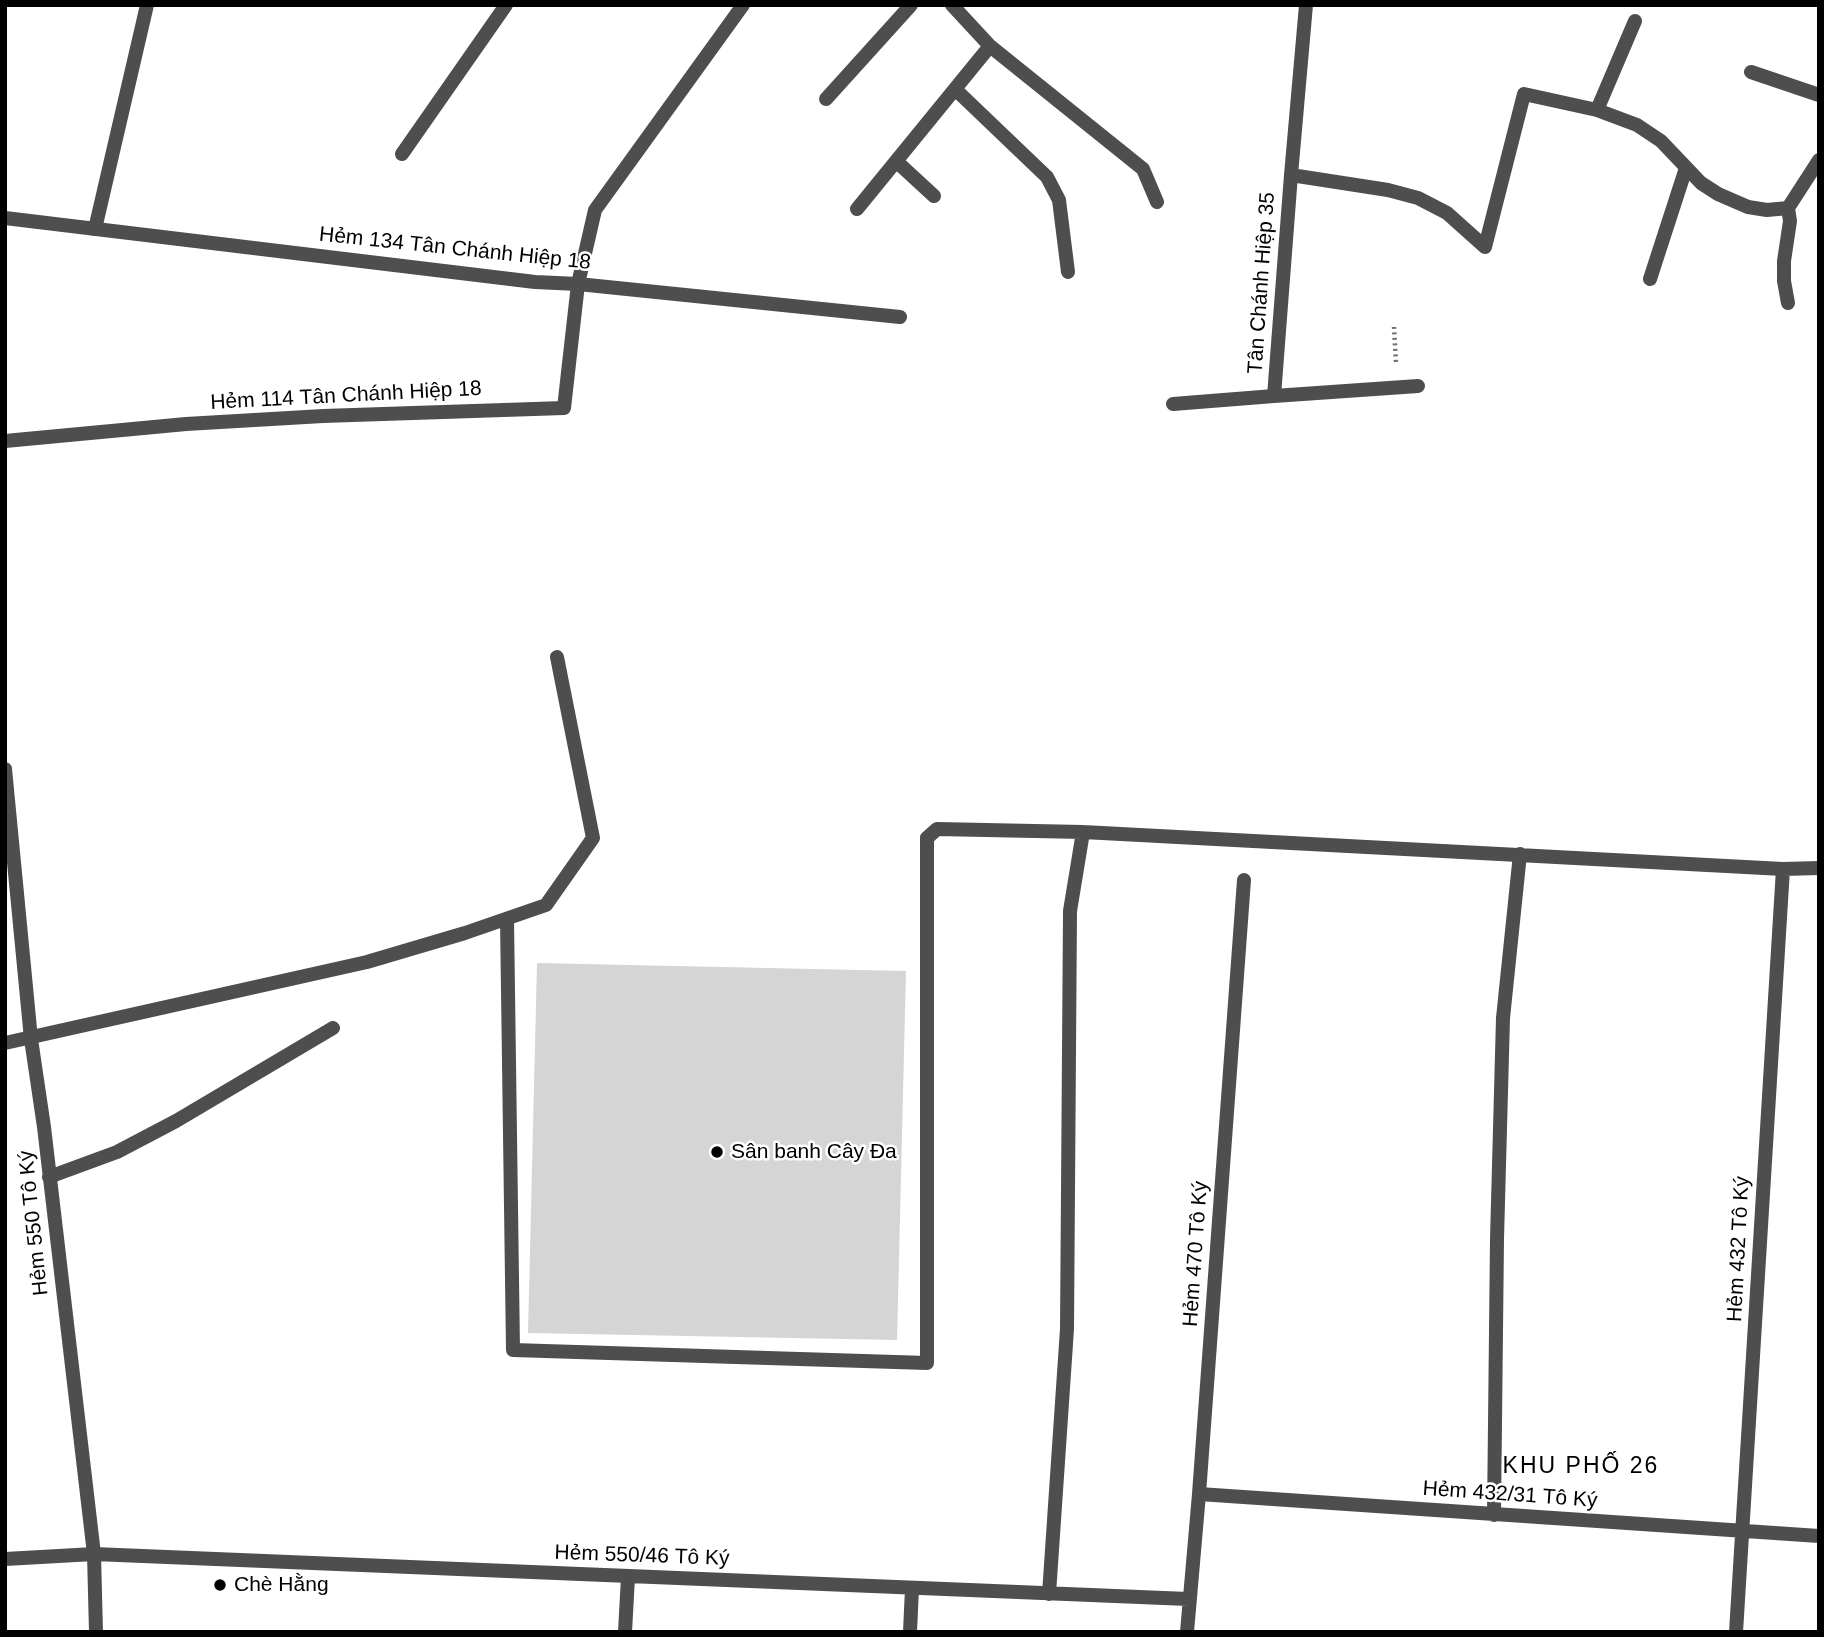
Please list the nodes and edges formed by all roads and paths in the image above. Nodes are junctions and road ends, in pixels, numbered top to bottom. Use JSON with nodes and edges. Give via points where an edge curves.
{"nodes":[{"id":1,"x":147,"y":5,"type":"edge"},
{"id":2,"x":506,"y":5,"type":"edge"},
{"id":3,"x":743,"y":5,"type":"edge"},
{"id":4,"x":911,"y":5,"type":"edge"},
{"id":5,"x":952,"y":5,"type":"edge"},
{"id":6,"x":1306,"y":5,"type":"edge"},
{"id":7,"x":1635,"y":21,"type":"dead end"},
{"id":8,"x":990,"y":46,"type":"junction"},
{"id":9,"x":1751,"y":72,"type":"dead end"},
{"id":10,"x":955,"y":89,"type":"junction"},
{"id":11,"x":1819,"y":95,"type":"edge"},
{"id":12,"x":826,"y":99,"type":"dead end"},
{"id":13,"x":1597,"y":110,"type":"junction"},
{"id":14,"x":402,"y":154,"type":"dead end"},
{"id":15,"x":1819,"y":160,"type":"edge"},
{"id":16,"x":896,"y":161,"type":"junction"},
{"id":17,"x":1686,"y":168,"type":"junction"},
{"id":18,"x":1291,"y":175,"type":"junction"},
{"id":19,"x":934,"y":197,"type":"dead end"},
{"id":20,"x":1157,"y":202,"type":"dead end"},
{"id":21,"x":1788,"y":208,"type":"junction"},
{"id":22,"x":857,"y":209,"type":"dead end"},
{"id":23,"x":5,"y":218,"type":"edge"},
{"id":24,"x":95,"y":229,"type":"junction"},
{"id":25,"x":1068,"y":272,"type":"dead end"},
{"id":26,"x":1650,"y":279,"type":"dead end"},
{"id":27,"x":578,"y":284,"type":"junction"},
{"id":28,"x":1788,"y":303,"type":"dead end"},
{"id":29,"x":900,"y":317,"type":"dead end"},
{"id":30,"x":1394,"y":327,"type":"dead end"},
{"id":31,"x":1398,"y":381,"type":"junction"},
{"id":32,"x":1418,"y":386,"type":"dead end"},
{"id":33,"x":1274,"y":396,"type":"junction"},
{"id":34,"x":1173,"y":404,"type":"dead end"},
{"id":35,"x":5,"y":441,"type":"edge"},
{"id":36,"x":557,"y":657,"type":"dead end"},
{"id":37,"x":5,"y":769,"type":"edge"},
{"id":38,"x":7,"y":806,"type":"edge"},
{"id":39,"x":1083,"y":832,"type":"junction"},
{"id":40,"x":1520,"y":854,"type":"junction"},
{"id":41,"x":1783,"y":869,"type":"junction"},
{"id":42,"x":1819,"y":869,"type":"edge"},
{"id":43,"x":1244,"y":880,"type":"dead end"},
{"id":44,"x":506,"y":919,"type":"junction"},
{"id":45,"x":333,"y":1028,"type":"dead end"},
{"id":46,"x":31,"y":1039,"type":"junction"},
{"id":47,"x":5,"y":1043,"type":"edge"},
{"id":48,"x":49,"y":1177,"type":"junction"},
{"id":49,"x":1199,"y":1494,"type":"junction"},
{"id":50,"x":1494,"y":1515,"type":"junction"},
{"id":51,"x":1743,"y":1532,"type":"junction"},
{"id":52,"x":1819,"y":1536,"type":"edge"},
{"id":53,"x":94,"y":1554,"type":"junction"},
{"id":54,"x":5,"y":1559,"type":"edge"},
{"id":55,"x":628,"y":1577,"type":"junction"},
{"id":56,"x":912,"y":1588,"type":"junction"},
{"id":57,"x":1049,"y":1594,"type":"junction"},
{"id":58,"x":1188,"y":1599,"type":"junction"},
{"id":59,"x":96,"y":1632,"type":"edge"},
{"id":60,"x":625,"y":1632,"type":"edge"},
{"id":61,"x":910,"y":1632,"type":"edge"},
{"id":62,"x":1187,"y":1632,"type":"edge"},
{"id":63,"x":1735,"y":1632,"type":"edge"}],
"edges":[{"from":1,"to":24,"type":"street"},
{"from":2,"to":14,"type":"street"},
{"from":3,"to":27,"type":"street","via":[[595,209]]},
{"from":4,"to":12,"type":"street"},
{"from":5,"to":8,"type":"street"},
{"from":6,"to":18,"type":"street","name":"Tân Chánh Hiệp 35"},
{"from":7,"to":13,"type":"street"},
{"from":8,"to":10,"type":"street"},
{"from":8,"to":20,"type":"street","via":[[1143,169]]},
{"from":9,"to":11,"type":"street"},
{"from":10,"to":16,"type":"street"},
{"from":10,"to":25,"type":"street","via":[[1047,177],[1059,200]]},
{"from":13,"to":17,"type":"street","via":[[1649,132]]},
{"from":13,"to":18,"type":"street","name":"Tân Chánh Hiệp 35","via":[[1524,94],[1485,247],[1447,213],[1418,198]]},
{"from":15,"to":21,"type":"street"},
{"from":16,"to":19,"type":"street"},
{"from":16,"to":22,"type":"street"},
{"from":17,"to":21,"type":"street","via":[[1730,200],[1767,210]]},
{"from":17,"to":26,"type":"street"},
{"from":18,"to":33,"type":"street","name":"Tân Chánh Hiệp 35"},
{"from":21,"to":28,"type":"street","via":[[1784,261]]},
{"from":23,"to":24,"type":"street","name":"Hẻm 134 Tân Chánh Hiệp 18"},
{"from":24,"to":27,"type":"street","name":"Hẻm 134 Tân Chánh Hiệp 18"},
{"from":27,"to":29,"type":"street","name":"Hẻm 134 Tân Chánh Hiệp 18"},
{"from":27,"to":35,"type":"street","name":"Hẻm 114 Tân Chánh Hiệp 18","via":[[565,408],[186,424]]},
{"from":30,"to":31,"type":"path"},
{"from":31,"to":32,"type":"street","name":"Tân Chánh Hiệp 35"},
{"from":31,"to":33,"type":"street","name":"Tân Chánh Hiệp 35"},
{"from":33,"to":34,"type":"street"},
{"from":36,"to":44,"type":"street","via":[[593,838],[546,905]]},
{"from":37,"to":38,"type":"street","name":"Hẻm 550 Tô Ký"},
{"from":38,"to":46,"type":"street","name":"Hẻm 550 Tô Ký"},
{"from":39,"to":40,"type":"street"},
{"from":39,"to":44,"type":"street","via":[[937,828],[927,838],[927,1363],[513,1350]]},
{"from":39,"to":57,"type":"street","via":[[1070,911],[1067,1329]]},
{"from":40,"to":41,"type":"street"},
{"from":40,"to":50,"type":"street","via":[[1503,1018]]},
{"from":41,"to":42,"type":"street"},
{"from":41,"to":51,"type":"street","name":"Hẻm 432 Tô Ký"},
{"from":43,"to":49,"type":"street","name":"Hẻm 470 Tô Ký"},
{"from":44,"to":46,"type":"street","via":[[367,961]]},
{"from":45,"to":48,"type":"street","via":[[117,1152]]},
{"from":46,"to":47,"type":"street"},
{"from":46,"to":48,"type":"street","name":"Hẻm 550 Tô Ký"},
{"from":48,"to":53,"type":"street","name":"Hẻm 550 Tô Ký"},
{"from":49,"to":50,"type":"street","name":"Hẻm 432/31 Tô Ký"},
{"from":49,"to":58,"type":"street","name":"Hẻm 470 Tô Ký"},
{"from":50,"to":51,"type":"street","name":"Hẻm 432/31 Tô Ký"},
{"from":51,"to":52,"type":"street","name":"Hẻm 432/31 Tô Ký"},
{"from":51,"to":63,"type":"street","name":"Hẻm 432 Tô Ký"},
{"from":53,"to":54,"type":"street","name":"Hẻm 550/46 Tô Ký"},
{"from":53,"to":55,"type":"street","name":"Hẻm 550/46 Tô Ký"},
{"from":53,"to":59,"type":"street","name":"Hẻm 550 Tô Ký"},
{"from":55,"to":56,"type":"street","name":"Hẻm 550/46 Tô Ký"},
{"from":55,"to":60,"type":"street"},
{"from":56,"to":57,"type":"street","name":"Hẻm 550/46 Tô Ký"},
{"from":56,"to":61,"type":"street"},
{"from":57,"to":58,"type":"street","name":"Hẻm 550/46 Tô Ký"},
{"from":58,"to":62,"type":"street","name":"Hẻm 470 Tô Ký"}]}
